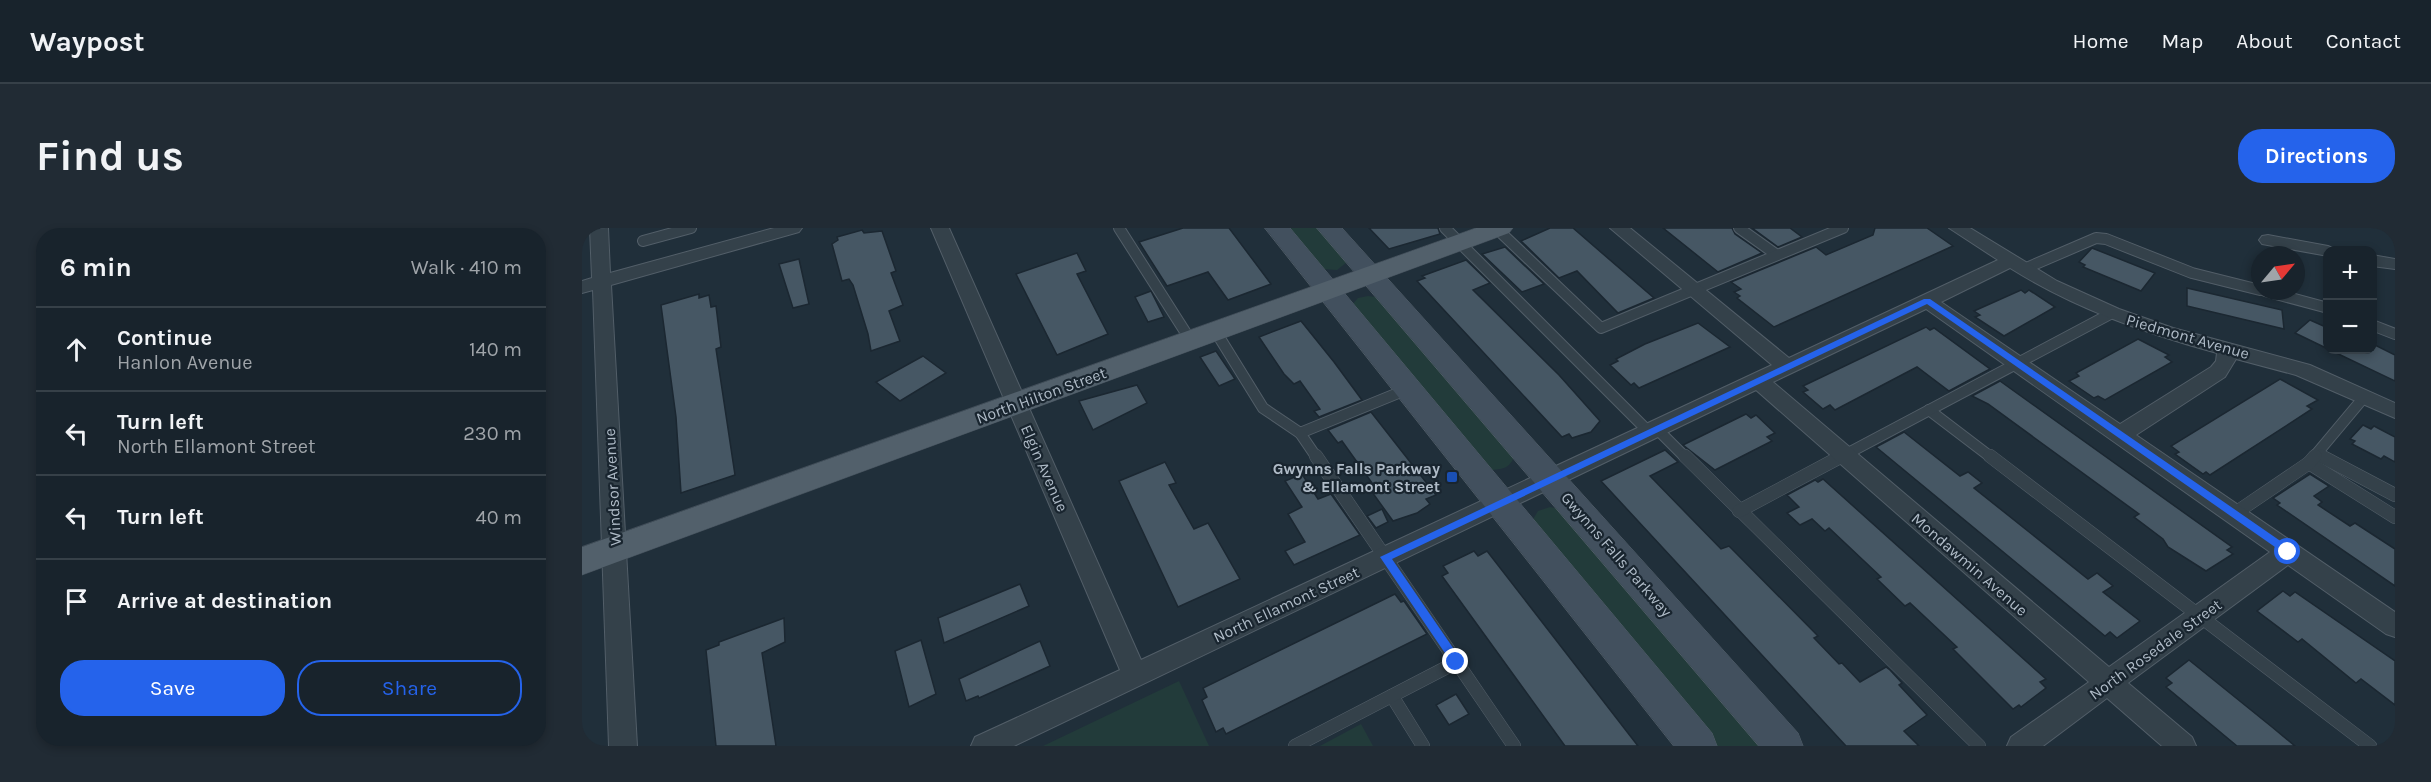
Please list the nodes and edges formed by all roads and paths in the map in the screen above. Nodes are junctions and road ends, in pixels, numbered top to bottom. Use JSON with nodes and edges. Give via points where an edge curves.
{"nodes":[{"id":1,"x":600,"y":228,"type":"edge"},
{"id":2,"x":691,"y":228,"type":"edge"},
{"id":3,"x":793,"y":228,"type":"edge"},
{"id":4,"x":940,"y":228,"type":"edge"},
{"id":5,"x":1119,"y":228,"type":"edge"},
{"id":6,"x":1277,"y":228,"type":"edge"},
{"id":7,"x":1329,"y":228,"type":"edge"},
{"id":8,"x":1619,"y":228,"type":"edge"},
{"id":9,"x":1739,"y":228,"type":"edge"},
{"id":10,"x":1813,"y":228,"type":"edge"},
{"id":11,"x":1843,"y":228,"type":"edge"},
{"id":12,"x":1958,"y":228,"type":"edge"},
{"id":13,"x":1498,"y":229,"type":"edge"},
{"id":14,"x":766,"y":232,"type":"edge"},
{"id":15,"x":1453,"y":235,"type":"edge"},
{"id":16,"x":1824,"y":236,"type":"junction"},
{"id":17,"x":644,"y":240,"type":"dead end"},
{"id":18,"x":2268,"y":240,"type":"dead end"},
{"id":19,"x":2323,"y":250,"type":"edge"},
{"id":20,"x":1776,"y":255,"type":"junction"},
{"id":21,"x":2377,"y":261,"type":"edge"},
{"id":22,"x":2395,"y":264,"type":"edge"},
{"id":23,"x":2017,"y":265,"type":"junction"},
{"id":24,"x":1372,"y":276,"type":"junction"},
{"id":25,"x":592,"y":284,"type":"edge"},
{"id":26,"x":2251,"y":288,"type":"edge"},
{"id":27,"x":1694,"y":290,"type":"junction"},
{"id":28,"x":1329,"y":292,"type":"junction"},
{"id":29,"x":2296,"y":300,"type":"edge"},
{"id":30,"x":1927,"y":301,"type":"junction"},
{"id":31,"x":2323,"y":308,"type":"edge"},
{"id":32,"x":2112,"y":313,"type":"junction"},
{"id":33,"x":2377,"y":327,"type":"edge"},
{"id":34,"x":2395,"y":334,"type":"edge"},
{"id":35,"x":1203,"y":336,"type":"junction"},
{"id":36,"x":2227,"y":348,"type":"junction"},
{"id":37,"x":2017,"y":363,"type":"junction"},
{"id":38,"x":1787,"y":367,"type":"junction"},
{"id":39,"x":1758,"y":381,"type":"junction"},
{"id":40,"x":1408,"y":389,"type":"junction"},
{"id":41,"x":2365,"y":396,"type":"junction"},
{"id":42,"x":1017,"y":404,"type":"junction"},
{"id":43,"x":1929,"y":410,"type":"junction"},
{"id":44,"x":2395,"y":411,"type":"edge"},
{"id":45,"x":1652,"y":430,"type":"junction"},
{"id":46,"x":1300,"y":433,"type":"junction"},
{"id":47,"x":2120,"y":435,"type":"junction"},
{"id":48,"x":1844,"y":455,"type":"junction"},
{"id":49,"x":2313,"y":458,"type":"junction"},
{"id":50,"x":1551,"y":479,"type":"junction"},
{"id":51,"x":2395,"y":495,"type":"edge"},
{"id":52,"x":1500,"y":503,"type":"junction"},
{"id":53,"x":1739,"y":511,"type":"junction"},
{"id":54,"x":2234,"y":514,"type":"junction"},
{"id":55,"x":2395,"y":517,"type":"edge"},
{"id":56,"x":615,"y":549,"type":"junction"},
{"id":57,"x":2288,"y":552,"type":"junction"},
{"id":58,"x":1385,"y":557,"type":"junction"},
{"id":59,"x":582,"y":561,"type":"edge"},
{"id":60,"x":2199,"y":616,"type":"junction"},
{"id":61,"x":2395,"y":626,"type":"edge"},
{"id":62,"x":1456,"y":662,"type":"junction"},
{"id":63,"x":1135,"y":675,"type":"junction"},
{"id":64,"x":2109,"y":683,"type":"junction"},
{"id":65,"x":1392,"y":696,"type":"junction"},
{"id":66,"x":623,"y":746,"type":"edge"},
{"id":67,"x":985,"y":746,"type":"edge"},
{"id":68,"x":1295,"y":746,"type":"edge"},
{"id":69,"x":1423,"y":746,"type":"edge"},
{"id":70,"x":1514,"y":746,"type":"edge"},
{"id":71,"x":1698,"y":746,"type":"edge"},
{"id":72,"x":1784,"y":746,"type":"edge"},
{"id":73,"x":1979,"y":746,"type":"edge"},
{"id":74,"x":2021,"y":746,"type":"edge"},
{"id":75,"x":2182,"y":746,"type":"edge"},
{"id":76,"x":2370,"y":746,"type":"edge"}],
"edges":[{"from":1,"to":25,"type":"street","name":"Windsor Avenue"},
{"from":2,"to":17,"type":"lane"},
{"from":3,"to":14,"type":"street"},
{"from":4,"to":42,"type":"street","name":"Elgin Avenue"},
{"from":5,"to":35,"type":"lane"},
{"from":6,"to":28,"type":"main road"},
{"from":7,"to":24,"type":"main road","name":"Gwynns Falls Parkway"},
{"from":8,"to":27,"type":"street"},
{"from":9,"to":20,"type":"lane"},
{"from":10,"to":16,"type":"lane"},
{"from":11,"to":16,"type":"lane"},
{"from":12,"to":23,"type":"street","name":"Piedmont Avenue"},
{"from":13,"to":15,"type":"main road","name":"North Hilton Street"},
{"from":13,"to":27,"type":"lane","via":[[1601,328]]},
{"from":14,"to":25,"type":"street"},
{"from":15,"to":24,"type":"main road","name":"North Hilton Street"},
{"from":15,"to":45,"type":"lane"},
{"from":16,"to":20,"type":"lane"},
{"from":18,"to":19,"type":"street"},
{"from":20,"to":27,"type":"lane"},
{"from":21,"to":22,"type":"street"},
{"from":23,"to":26,"type":"lane","via":[[2096,238],[2192,273]]},
{"from":23,"to":30,"type":"street","name":"North Ellamont Street"},
{"from":23,"to":32,"type":"street","name":"Piedmont Avenue"},
{"from":24,"to":28,"type":"main road","name":"North Hilton Street"},
{"from":24,"to":50,"type":"main road","name":"Gwynns Falls Parkway"},
{"from":25,"to":56,"type":"street","name":"Windsor Avenue"},
{"from":27,"to":38,"type":"street"},
{"from":28,"to":35,"type":"main road","name":"North Hilton Street"},
{"from":28,"to":40,"type":"main road"},
{"from":29,"to":31,"type":"lane"},
{"from":30,"to":37,"type":"street"},
{"from":30,"to":38,"type":"street","name":"North Ellamont Street"},
{"from":32,"to":36,"type":"street","name":"Piedmont Avenue","via":[[2166,333]]},
{"from":32,"to":37,"type":"lane"},
{"from":33,"to":34,"type":"lane"},
{"from":35,"to":42,"type":"main road","name":"North Hilton Street"},
{"from":35,"to":46,"type":"lane","via":[[1263,408]]},
{"from":36,"to":41,"type":"street","name":"Piedmont Avenue","via":[[2303,370]]},
{"from":36,"to":47,"type":"street","via":[[2226,362],[2218,372]]},
{"from":37,"to":43,"type":"lane"},
{"from":37,"to":47,"type":"street"},
{"from":38,"to":39,"type":"street","name":"North Ellamont Street"},
{"from":39,"to":45,"type":"street","name":"North Ellamont Street"},
{"from":39,"to":48,"type":"street","name":"Mondawmin Avenue"},
{"from":40,"to":46,"type":"lane"},
{"from":40,"to":52,"type":"main road"},
{"from":41,"to":44,"type":"street","name":"Piedmont Avenue"},
{"from":41,"to":49,"type":"lane"},
{"from":42,"to":56,"type":"main road","name":"North Hilton Street"},
{"from":42,"to":63,"type":"street","name":"Elgin Avenue"},
{"from":43,"to":48,"type":"lane"},
{"from":43,"to":60,"type":"lane"},
{"from":45,"to":50,"type":"street","name":"North Ellamont Street"},
{"from":45,"to":53,"type":"lane"},
{"from":46,"to":58,"type":"lane"},
{"from":47,"to":54,"type":"street"},
{"from":48,"to":53,"type":"lane"},
{"from":48,"to":64,"type":"street","name":"Mondawmin Avenue"},
{"from":49,"to":51,"type":"lane"},
{"from":49,"to":54,"type":"lane"},
{"from":49,"to":55,"type":"lane"},
{"from":50,"to":52,"type":"street","name":"North Ellamont Street"},
{"from":50,"to":72,"type":"main road","name":"Gwynns Falls Parkway"},
{"from":52,"to":58,"type":"street","name":"North Ellamont Street"},
{"from":52,"to":71,"type":"main road"},
{"from":53,"to":73,"type":"lane"},
{"from":54,"to":57,"type":"street"},
{"from":56,"to":59,"type":"main road","name":"North Hilton Street"},
{"from":56,"to":66,"type":"street","name":"Windsor Avenue"},
{"from":57,"to":60,"type":"street","name":"North Rosedale Street"},
{"from":57,"to":61,"type":"street"},
{"from":58,"to":62,"type":"lane"},
{"from":58,"to":63,"type":"street","name":"North Ellamont Street"},
{"from":60,"to":64,"type":"street","name":"North Rosedale Street"},
{"from":60,"to":76,"type":"lane"},
{"from":62,"to":65,"type":"lane"},
{"from":62,"to":70,"type":"lane"},
{"from":63,"to":67,"type":"street","name":"North Ellamont Street"},
{"from":64,"to":74,"type":"street","name":"North Rosedale Street"},
{"from":64,"to":75,"type":"street","name":"Mondawmin Avenue"},
{"from":65,"to":68,"type":"lane"},
{"from":65,"to":69,"type":"lane"}]}
